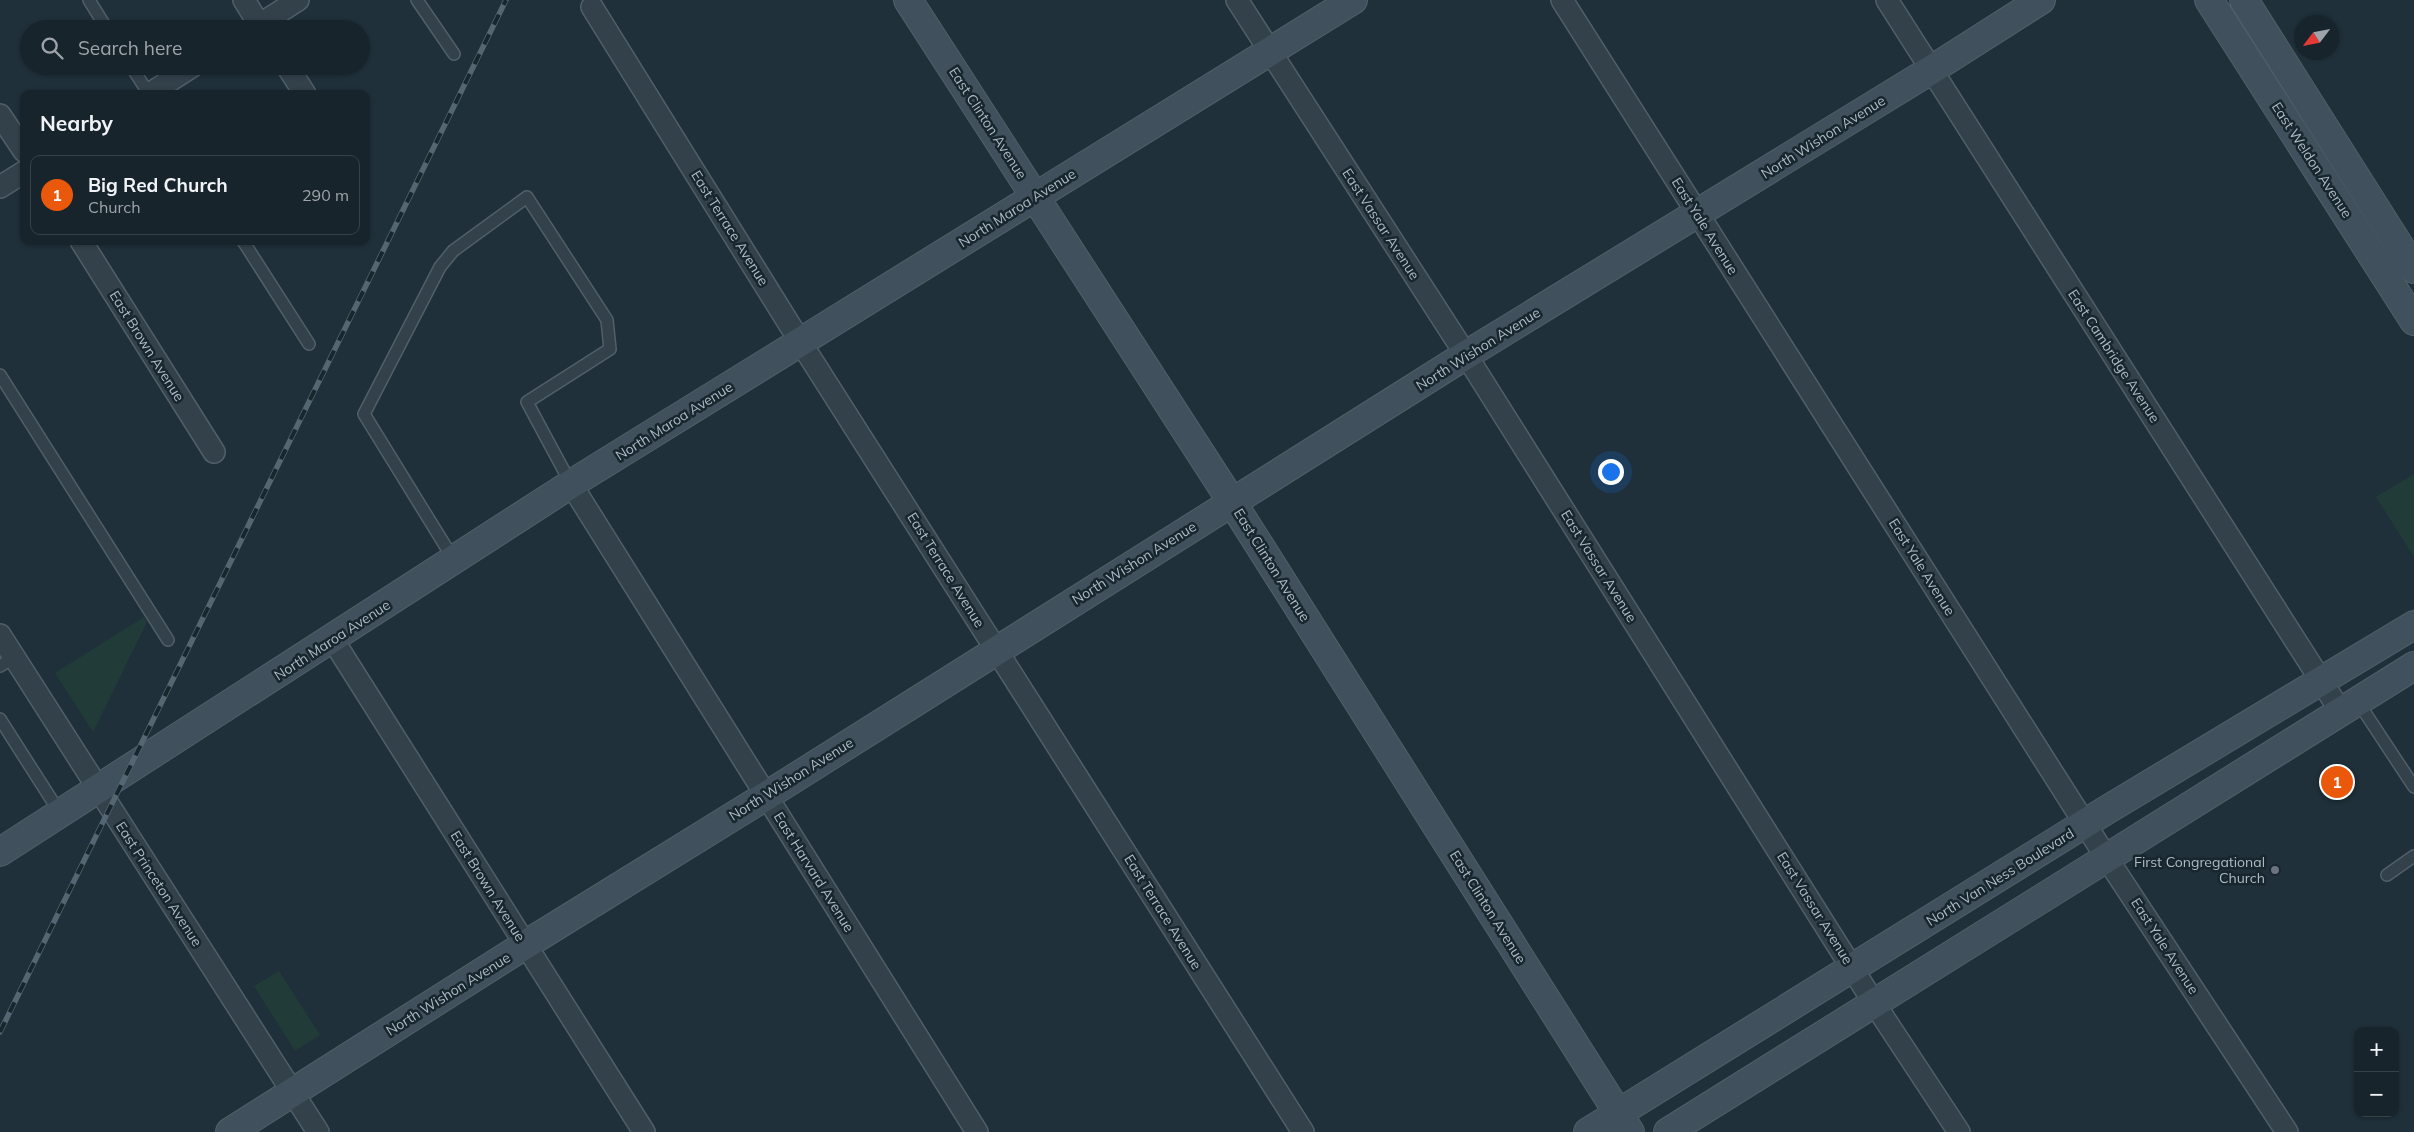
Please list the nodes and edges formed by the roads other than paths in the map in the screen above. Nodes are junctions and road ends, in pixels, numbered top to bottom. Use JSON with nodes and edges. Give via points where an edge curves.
{"nodes":[{"id":1,"x":89,"y":0,"type":"edge"},
{"id":2,"x":244,"y":0,"type":"edge"},
{"id":3,"x":298,"y":0,"type":"edge"},
{"id":4,"x":417,"y":0,"type":"edge"},
{"id":5,"x":908,"y":0,"type":"edge"},
{"id":6,"x":1237,"y":0,"type":"edge"},
{"id":7,"x":1353,"y":0,"type":"edge"},
{"id":8,"x":1562,"y":0,"type":"edge"},
{"id":9,"x":1887,"y":0,"type":"edge"},
{"id":10,"x":2042,"y":0,"type":"edge"},
{"id":11,"x":2209,"y":0,"type":"edge"},
{"id":12,"x":2244,"y":0,"type":"edge"},
{"id":13,"x":592,"y":7,"type":"dead end"},
{"id":14,"x":101,"y":20,"type":"edge"},
{"id":15,"x":254,"y":20,"type":"edge"},
{"id":16,"x":268,"y":20,"type":"edge"},
{"id":17,"x":1270,"y":52,"type":"junction"},
{"id":18,"x":454,"y":54,"type":"dead end"},
{"id":19,"x":1931,"y":70,"type":"junction"},
{"id":20,"x":137,"y":75,"type":"edge"},
{"id":21,"x":179,"y":75,"type":"edge"},
{"id":22,"x":293,"y":75,"type":"edge"},
{"id":23,"x":146,"y":90,"type":"edge"},
{"id":24,"x":155,"y":90,"type":"edge"},
{"id":25,"x":302,"y":90,"type":"edge"},
{"id":26,"x":2307,"y":100,"type":"junction"},
{"id":27,"x":0,"y":114,"type":"edge"},
{"id":28,"x":2283,"y":115,"type":"junction"},
{"id":29,"x":20,"y":146,"type":"edge"},
{"id":30,"x":20,"y":174,"type":"edge"},
{"id":31,"x":0,"y":187,"type":"edge"},
{"id":32,"x":1035,"y":196,"type":"junction"},
{"id":33,"x":1698,"y":214,"type":"junction"},
{"id":34,"x":84,"y":245,"type":"edge"},
{"id":35,"x":246,"y":245,"type":"edge"},
{"id":36,"x":2414,"y":269,"type":"edge"},
{"id":37,"x":2405,"y":286,"type":"edge"},
{"id":38,"x":2414,"y":321,"type":"edge"},
{"id":39,"x":801,"y":343,"type":"junction"},
{"id":40,"x":309,"y":344,"type":"dead end"},
{"id":41,"x":1466,"y":355,"type":"junction"},
{"id":42,"x":0,"y":375,"type":"edge"},
{"id":43,"x":214,"y":452,"type":"dead end"},
{"id":44,"x":571,"y":484,"type":"junction"},
{"id":45,"x":1232,"y":502,"type":"junction"},
{"id":46,"x":454,"y":560,"type":"junction"},
{"id":47,"x":2414,"y":625,"type":"edge"},
{"id":48,"x":0,"y":636,"type":"edge"},
{"id":49,"x":168,"y":640,"type":"dead end"},
{"id":50,"x":333,"y":640,"type":"junction"},
{"id":51,"x":996,"y":650,"type":"junction"},
{"id":52,"x":7,"y":662,"type":"edge"},
{"id":53,"x":2414,"y":666,"type":"edge"},
{"id":54,"x":2322,"y":681,"type":"junction"},
{"id":55,"x":2350,"y":707,"type":"junction"},
{"id":56,"x":0,"y":720,"type":"edge"},
{"id":57,"x":2414,"y":787,"type":"edge"},
{"id":58,"x":98,"y":790,"type":"junction"},
{"id":59,"x":766,"y":796,"type":"junction"},
{"id":60,"x":61,"y":815,"type":"junction"},
{"id":61,"x":2085,"y":824,"type":"junction"},
{"id":62,"x":0,"y":852,"type":"edge"},
{"id":63,"x":2414,"y":856,"type":"edge"},
{"id":64,"x":2106,"y":857,"type":"junction"},
{"id":65,"x":2387,"y":875,"type":"dead end"},
{"id":66,"x":525,"y":945,"type":"junction"},
{"id":67,"x":1853,"y":969,"type":"junction"},
{"id":68,"x":1874,"y":1003,"type":"junction"},
{"id":69,"x":293,"y":1092,"type":"junction"},
{"id":70,"x":1625,"y":1123,"type":"edge"},
{"id":71,"x":230,"y":1132,"type":"edge"},
{"id":72,"x":318,"y":1132,"type":"edge"},
{"id":73,"x":644,"y":1132,"type":"edge"},
{"id":74,"x":977,"y":1132,"type":"edge"},
{"id":75,"x":1303,"y":1132,"type":"edge"},
{"id":76,"x":1588,"y":1132,"type":"edge"},
{"id":77,"x":1668,"y":1132,"type":"edge"},
{"id":78,"x":1959,"y":1132,"type":"edge"},
{"id":79,"x":2287,"y":1132,"type":"edge"}],
"edges":[{"from":1,"to":14,"type":"lane"},
{"from":2,"to":15,"type":"street"},
{"from":3,"to":16,"type":"street"},
{"from":4,"to":18,"type":"lane"},
{"from":5,"to":32,"type":"main road","name":"East Clinton Avenue"},
{"from":6,"to":17,"type":"street","name":"East Vassar Avenue"},
{"from":7,"to":17,"type":"main road","name":"North Maroa Avenue"},
{"from":8,"to":33,"type":"street","name":"East Yale Avenue"},
{"from":9,"to":19,"type":"street","name":"East Cambridge Avenue"},
{"from":10,"to":19,"type":"main road","name":"North Wishon Avenue"},
{"from":11,"to":28,"type":"main road","name":"East Weldon Avenue"},
{"from":12,"to":26,"type":"main road","name":"East Weldon Avenue"},
{"from":13,"to":39,"type":"street","name":"East Terrace Avenue"},
{"from":17,"to":32,"type":"main road","name":"North Maroa Avenue"},
{"from":17,"to":41,"type":"street","name":"East Vassar Avenue"},
{"from":19,"to":33,"type":"main road","name":"North Wishon Avenue"},
{"from":19,"to":54,"type":"street","name":"East Cambridge Avenue"},
{"from":20,"to":23,"type":"lane"},
{"from":21,"to":24,"type":"street"},
{"from":22,"to":25,"type":"street"},
{"from":26,"to":28,"type":"main road"},
{"from":26,"to":36,"type":"main road","name":"East Weldon Avenue"},
{"from":27,"to":29,"type":"street"},
{"from":28,"to":37,"type":"main road","name":"East Weldon Avenue"},
{"from":30,"to":31,"type":"street"},
{"from":32,"to":39,"type":"main road","name":"North Maroa Avenue"},
{"from":32,"to":45,"type":"main road","name":"East Clinton Avenue"},
{"from":33,"to":41,"type":"main road","name":"North Wishon Avenue"},
{"from":33,"to":61,"type":"street","name":"East Yale Avenue"},
{"from":34,"to":43,"type":"street","name":"East Brown Avenue"},
{"from":35,"to":40,"type":"lane"},
{"from":37,"to":38,"type":"main road","name":"East Weldon Avenue"},
{"from":39,"to":44,"type":"main road","name":"North Maroa Avenue"},
{"from":39,"to":51,"type":"street","name":"East Terrace Avenue"},
{"from":41,"to":45,"type":"main road","name":"North Wishon Avenue"},
{"from":41,"to":67,"type":"street","name":"East Vassar Avenue"},
{"from":42,"to":49,"type":"lane"},
{"from":44,"to":46,"type":"main road","name":"North Maroa Avenue"},
{"from":44,"to":46,"type":"lane","via":[[527,402],[610,349],[607,320],[526,197],[453,251],[440,267],[364,414]]},
{"from":44,"to":59,"type":"street","name":"East Harvard Avenue"},
{"from":45,"to":51,"type":"main road","name":"North Wishon Avenue"},
{"from":45,"to":70,"type":"main road","name":"East Clinton Avenue"},
{"from":46,"to":50,"type":"main road","name":"North Maroa Avenue"},
{"from":47,"to":54,"type":"main road","name":"North Van Ness Boulevard"},
{"from":48,"to":52,"type":"street","name":"East Princeton Avenue"},
{"from":50,"to":58,"type":"main road","name":"North Maroa Avenue"},
{"from":50,"to":66,"type":"street","name":"East Brown Avenue"},
{"from":51,"to":59,"type":"main road","name":"North Wishon Avenue"},
{"from":51,"to":75,"type":"street","name":"East Terrace Avenue"},
{"from":52,"to":58,"type":"street","name":"East Princeton Avenue"},
{"from":53,"to":55,"type":"main road"},
{"from":54,"to":55,"type":"street","name":"East Cambridge Avenue"},
{"from":54,"to":61,"type":"main road","name":"North Van Ness Boulevard"},
{"from":55,"to":57,"type":"lane"},
{"from":55,"to":64,"type":"main road"},
{"from":56,"to":60,"type":"lane"},
{"from":58,"to":60,"type":"main road","name":"North Maroa Avenue"},
{"from":58,"to":69,"type":"street","name":"East Princeton Avenue"},
{"from":59,"to":66,"type":"main road","name":"North Wishon Avenue"},
{"from":59,"to":74,"type":"street","name":"East Harvard Avenue"},
{"from":60,"to":62,"type":"main road","name":"North Maroa Avenue"},
{"from":61,"to":64,"type":"street","name":"East Yale Avenue"},
{"from":61,"to":67,"type":"main road","name":"North Van Ness Boulevard"},
{"from":63,"to":65,"type":"lane"},
{"from":64,"to":68,"type":"main road"},
{"from":64,"to":79,"type":"street","name":"East Yale Avenue"},
{"from":66,"to":69,"type":"main road","name":"North Wishon Avenue"},
{"from":66,"to":73,"type":"street","name":"East Brown Avenue"},
{"from":67,"to":68,"type":"street","name":"East Vassar Avenue"},
{"from":67,"to":70,"type":"main road","name":"North Van Ness Boulevard"},
{"from":68,"to":77,"type":"main road"},
{"from":68,"to":78,"type":"street","name":"East Vassar Avenue"},
{"from":69,"to":71,"type":"main road","name":"North Wishon Avenue"},
{"from":69,"to":72,"type":"street","name":"East Princeton Avenue"},
{"from":70,"to":76,"type":"main road","name":"North Van Ness Boulevard"}]}
